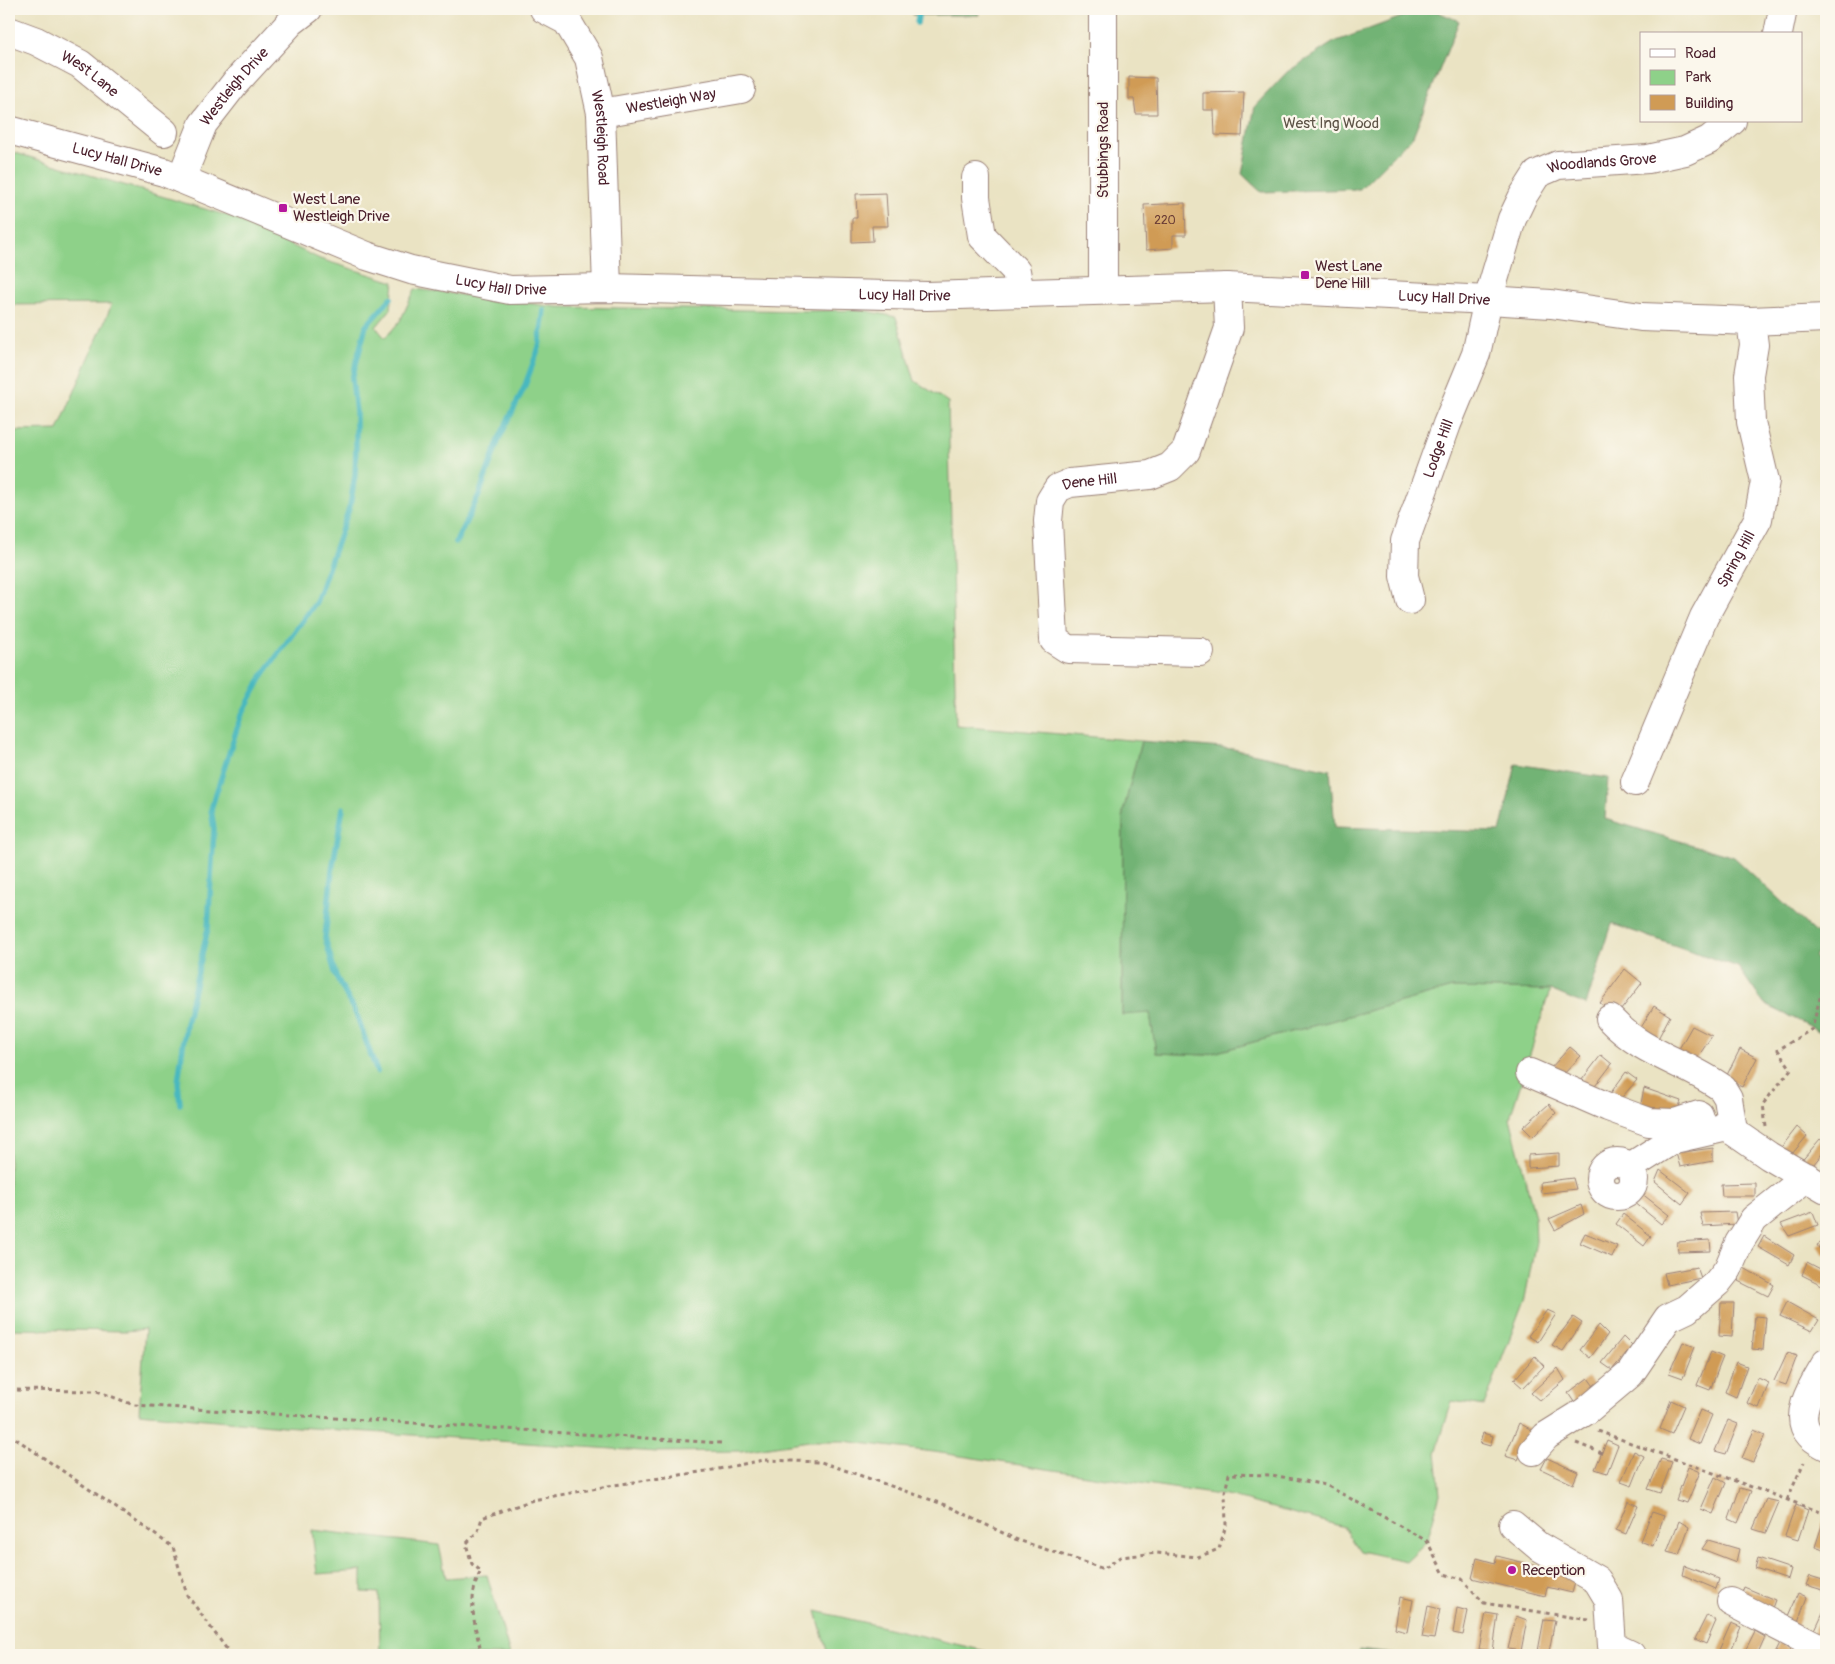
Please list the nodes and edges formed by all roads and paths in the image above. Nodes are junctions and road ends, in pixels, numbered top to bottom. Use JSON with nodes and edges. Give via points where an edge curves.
{"nodes":[{"id":1,"x":308,"y":9,"type":"edge"},
{"id":2,"x":544,"y":9,"type":"edge"},
{"id":3,"x":1103,"y":9,"type":"edge"},
{"id":4,"x":1783,"y":9,"type":"edge"},
{"id":5,"x":9,"y":31,"type":"edge"},
{"id":6,"x":1778,"y":32,"type":"edge"},
{"id":7,"x":742,"y":89,"type":"dead end"},
{"id":8,"x":601,"y":113,"type":"junction"},
{"id":9,"x":1731,"y":122,"type":"edge"},
{"id":10,"x":9,"y":130,"type":"edge"},
{"id":11,"x":164,"y":132,"type":"dead end"},
{"id":12,"x":976,"y":178,"type":"dead end"},
{"id":13,"x":181,"y":179,"type":"junction"},
{"id":14,"x":1227,"y":287,"type":"junction"},
{"id":15,"x":607,"y":288,"type":"junction"},
{"id":16,"x":1103,"y":290,"type":"junction"},
{"id":17,"x":1020,"y":293,"type":"junction"},
{"id":18,"x":1488,"y":300,"type":"junction"},
{"id":19,"x":1826,"y":318,"type":"edge"},
{"id":20,"x":1751,"y":321,"type":"junction"},
{"id":21,"x":1410,"y":600,"type":"dead end"},
{"id":22,"x":1200,"y":652,"type":"dead end"},
{"id":23,"x":1635,"y":782,"type":"dead end"},
{"id":24,"x":1826,"y":974,"type":"edge"},
{"id":25,"x":1610,"y":1019,"type":"dead end"},
{"id":26,"x":1530,"y":1072,"type":"dead end"},
{"id":27,"x":1704,"y":1131,"type":"junction"},
{"id":28,"x":1733,"y":1131,"type":"junction"},
{"id":29,"x":1769,"y":1156,"type":"junction"},
{"id":30,"x":1630,"y":1167,"type":"dead end"},
{"id":31,"x":1817,"y":1183,"type":"edge"},
{"id":32,"x":1826,"y":1363,"type":"edge"},
{"id":33,"x":9,"y":1390,"type":"edge"},
{"id":34,"x":1566,"y":1430,"type":"junction"},
{"id":35,"x":9,"y":1434,"type":"edge"},
{"id":36,"x":721,"y":1443,"type":"dead end"},
{"id":37,"x":1826,"y":1446,"type":"edge"},
{"id":38,"x":1533,"y":1451,"type":"dead end"},
{"id":39,"x":1602,"y":1454,"type":"dead end"},
{"id":40,"x":1804,"y":1462,"type":"dead end"},
{"id":41,"x":1787,"y":1500,"type":"junction"},
{"id":42,"x":1826,"y":1514,"type":"edge"},
{"id":43,"x":1513,"y":1525,"type":"dead end"},
{"id":44,"x":1731,"y":1602,"type":"dead end"},
{"id":45,"x":1612,"y":1624,"type":"junction"},
{"id":46,"x":1826,"y":1651,"type":"edge"},
{"id":47,"x":9,"y":1652,"type":"edge"},
{"id":48,"x":100,"y":1655,"type":"edge"},
{"id":49,"x":230,"y":1655,"type":"edge"},
{"id":50,"x":482,"y":1655,"type":"edge"},
{"id":51,"x":1631,"y":1655,"type":"edge"}],
"edges":[{"from":1,"to":13,"type":"street","name":"Westleigh Drive","via":[[291,22],[235,83],[203,124]]},
{"from":2,"to":8,"type":"street","name":"Westleigh Road","via":[[567,22],[589,58]]},
{"from":3,"to":16,"type":"street","name":"Stubbings Road"},
{"from":4,"to":6,"type":"street"},
{"from":5,"to":11,"type":"street","name":"West Lane","via":[[80,64]]},
{"from":7,"to":8,"type":"street","name":"Westleigh Way"},
{"from":8,"to":15,"type":"street","name":"Westleigh Road"},
{"from":9,"to":18,"type":"street","name":"Woodlands Grove","via":[[1709,140],[1685,151],[1648,159],[1558,165],[1537,174],[1512,219]]},
{"from":10,"to":13,"type":"street","name":"Lucy Hall Drive"},
{"from":12,"to":17,"type":"street","via":[[982,236],[1016,271]]},
{"from":13,"to":15,"type":"street","name":"Lucy Hall Drive","via":[[367,256],[412,270],[510,290]]},
{"from":14,"to":16,"type":"street","name":"Lucy Hall Drive"},
{"from":14,"to":18,"type":"street","name":"Lucy Hall Drive"},
{"from":14,"to":22,"type":"street","name":"Dene Hill","via":[[1230,328],[1186,451],[1170,467],[1150,474],[1070,483],[1058,488],[1050,501],[1048,521],[1054,640],[1068,649]]},
{"from":15,"to":17,"type":"street","name":"Lucy Hall Drive","via":[[927,296]]},
{"from":16,"to":17,"type":"street","name":"Lucy Hall Drive"},
{"from":18,"to":20,"type":"street","name":"Lucy Hall Drive","via":[[1551,304],[1641,317]]},
{"from":18,"to":21,"type":"street","name":"Lodge Hill","via":[[1476,354],[1422,488],[1405,541],[1404,576]]},
{"from":19,"to":20,"type":"street","name":"Lucy Hall Drive"},
{"from":20,"to":23,"type":"street","name":"Spring Hill","via":[[1754,346],[1749,375],[1751,422],[1765,481],[1758,519],[1704,617]]},
{"from":24,"to":29,"type":"path","via":[[1812,1029],[1778,1050],[1791,1069],[1764,1104]]},
{"from":25,"to":28,"type":"street","via":[[1624,1035],[1645,1049],[1722,1088],[1728,1098]]},
{"from":26,"to":27,"type":"street","via":[[1650,1122],[1675,1123],[1699,1115]]},
{"from":27,"to":28,"type":"street","via":[[1727,1127]]},
{"from":27,"to":30,"type":"street","via":[[1674,1139]]},
{"from":28,"to":29,"type":"street"},
{"from":29,"to":31,"type":"street"},
{"from":31,"to":34,"type":"street","via":[[1754,1219],[1738,1243],[1728,1269],[1717,1283],[1687,1309],[1668,1318],[1630,1374]]},
{"from":32,"to":37,"type":"street","via":[[1809,1394],[1804,1423],[1810,1435]]},
{"from":33,"to":36,"type":"path","via":[[97,1391],[134,1405]]},
{"from":34,"to":38,"type":"street","via":[[1546,1436]]},
{"from":34,"to":39,"type":"path","via":[[1570,1441]]},
{"from":34,"to":41,"type":"path","via":[[1598,1431]]},
{"from":35,"to":49,"type":"path","via":[[173,1547],[188,1595]]},
{"from":40,"to":41,"type":"path"},
{"from":41,"to":42,"type":"path"},
{"from":43,"to":45,"type":"street","via":[[1538,1546],[1597,1580],[1610,1600]]},
{"from":44,"to":46,"type":"street"},
{"from":45,"to":50,"type":"path","via":[[1484,1603],[1462,1579],[1444,1574],[1427,1541],[1326,1485],[1272,1476],[1229,1474],[1225,1492],[1226,1525],[1219,1548],[1198,1557],[1156,1553],[1120,1557],[1104,1569],[1015,1539],[946,1505],[821,1462],[764,1460],[533,1500],[482,1518],[478,1531],[466,1544],[472,1564],[481,1571],[474,1584],[472,1613]]},
{"from":45,"to":51,"type":"street","via":[[1612,1646]]},
{"from":47,"to":48,"type":"path"}]}
